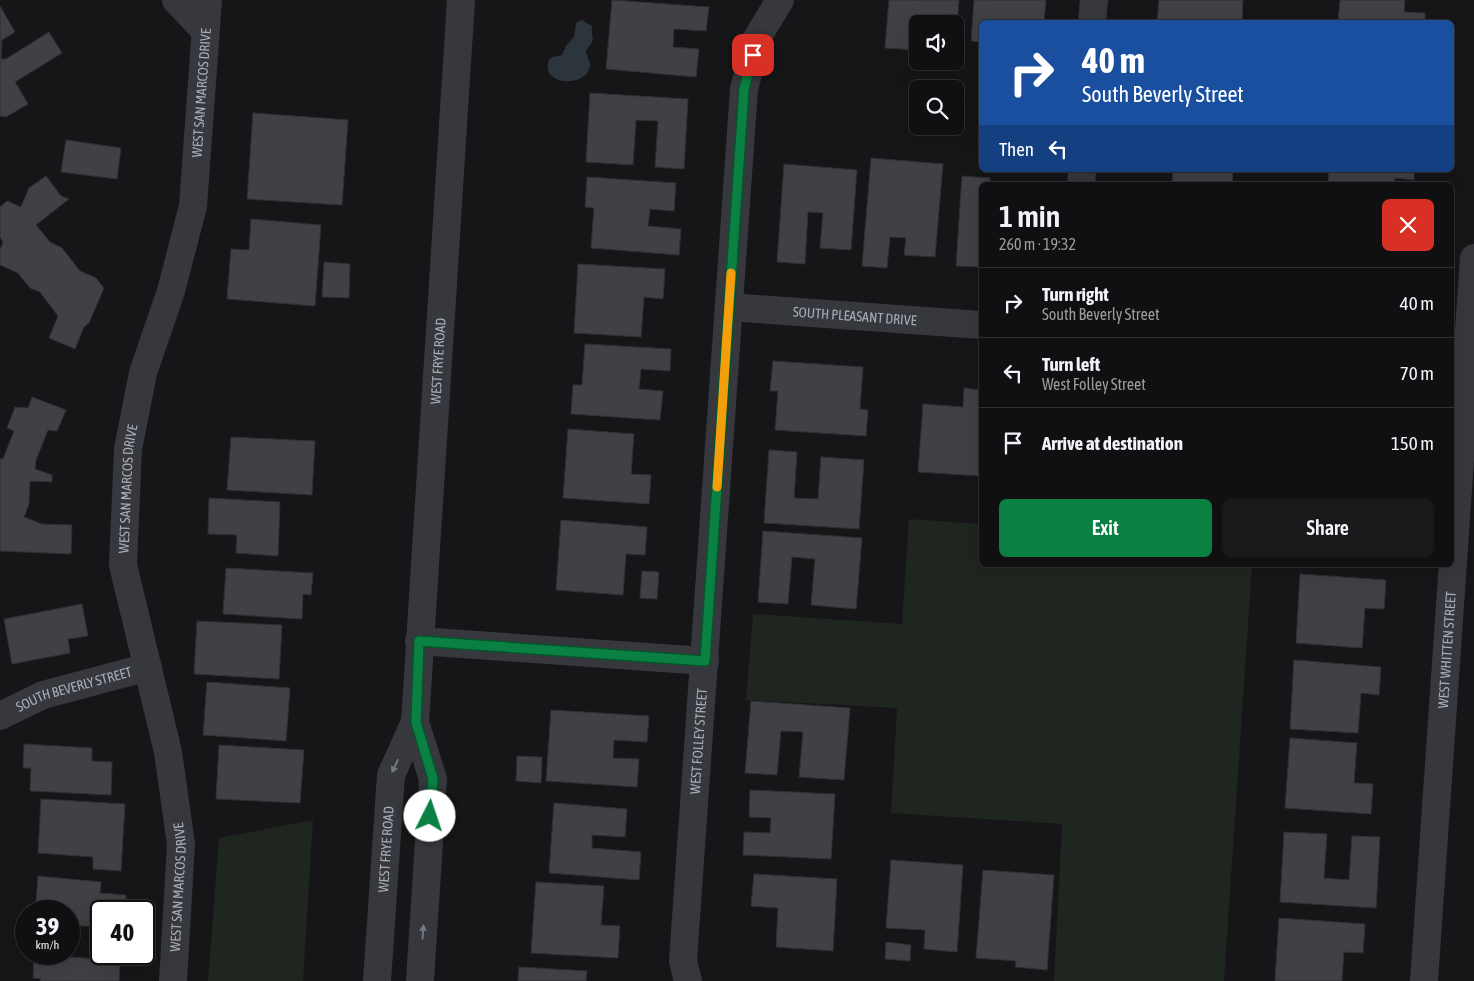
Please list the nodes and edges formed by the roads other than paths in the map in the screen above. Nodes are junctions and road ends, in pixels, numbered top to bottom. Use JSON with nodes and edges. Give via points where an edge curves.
{"nodes":[{"id":1,"x":176,"y":0,"type":"edge"},
{"id":2,"x":208,"y":0,"type":"edge"},
{"id":3,"x":461,"y":0,"type":"edge"},
{"id":4,"x":780,"y":0,"type":"edge"},
{"id":5,"x":1094,"y":0,"type":"edge"},
{"id":6,"x":1092,"y":20,"type":"edge"},
{"id":7,"x":205,"y":31,"type":"junction"},
{"id":8,"x":1474,"y":258,"type":"edge"},
{"id":9,"x":729,"y":307,"type":"junction"},
{"id":10,"x":979,"y":326,"type":"edge"},
{"id":11,"x":1459,"y":358,"type":"edge"},
{"id":12,"x":1454,"y":447,"type":"edge"},
{"id":13,"x":1447,"y":567,"type":"edge"},
{"id":14,"x":419,"y":641,"type":"junction"},
{"id":15,"x":705,"y":661,"type":"junction"},
{"id":16,"x":148,"y":667,"type":"junction"},
{"id":17,"x":0,"y":716,"type":"edge"},
{"id":18,"x":416,"y":722,"type":"junction"},
{"id":19,"x":172,"y":981,"type":"edge"},
{"id":20,"x":377,"y":981,"type":"edge"},
{"id":21,"x":420,"y":981,"type":"edge"},
{"id":22,"x":688,"y":981,"type":"edge"},
{"id":23,"x":1424,"y":981,"type":"edge"}],
"edges":[{"from":1,"to":7,"type":"street"},
{"from":2,"to":7,"type":"street","name":"WEST SAN MARCOS DRIVE"},
{"from":3,"to":14,"type":"street","name":"WEST FRYE ROAD"},
{"from":4,"to":9,"type":"street","name":"WEST FOLLEY STREET","via":[[758,38],[744,89]]},
{"from":5,"to":6,"type":"street"},
{"from":7,"to":16,"type":"street","name":"WEST SAN MARCOS DRIVE","via":[[193,206],[171,291],[143,373],[128,449],[123,565]]},
{"from":8,"to":11,"type":"street","name":"WEST WHITTEN STREET"},
{"from":9,"to":10,"type":"street","name":"SOUTH PLEASANT DRIVE"},
{"from":9,"to":15,"type":"street","name":"WEST FOLLEY STREET"},
{"from":11,"to":12,"type":"street","name":"WEST WHITTEN STREET"},
{"from":13,"to":23,"type":"street","name":"WEST WHITTEN STREET"},
{"from":14,"to":15,"type":"street"},
{"from":14,"to":18,"type":"street","name":"WEST FRYE ROAD"},
{"from":15,"to":22,"type":"street","name":"WEST FOLLEY STREET","via":[[683,961]]},
{"from":16,"to":17,"type":"street","name":"SOUTH BEVERLY STREET","via":[[43,695]]},
{"from":16,"to":19,"type":"street","name":"WEST SAN MARCOS DRIVE","via":[[168,752],[181,844]]},
{"from":18,"to":20,"type":"street","name":"WEST FRYE ROAD","one_way":true,"via":[[391,775]]},
{"from":21,"to":18,"type":"street","name":"WEST FRYE ROAD","one_way":true,"via":[[433,779]]}]}
